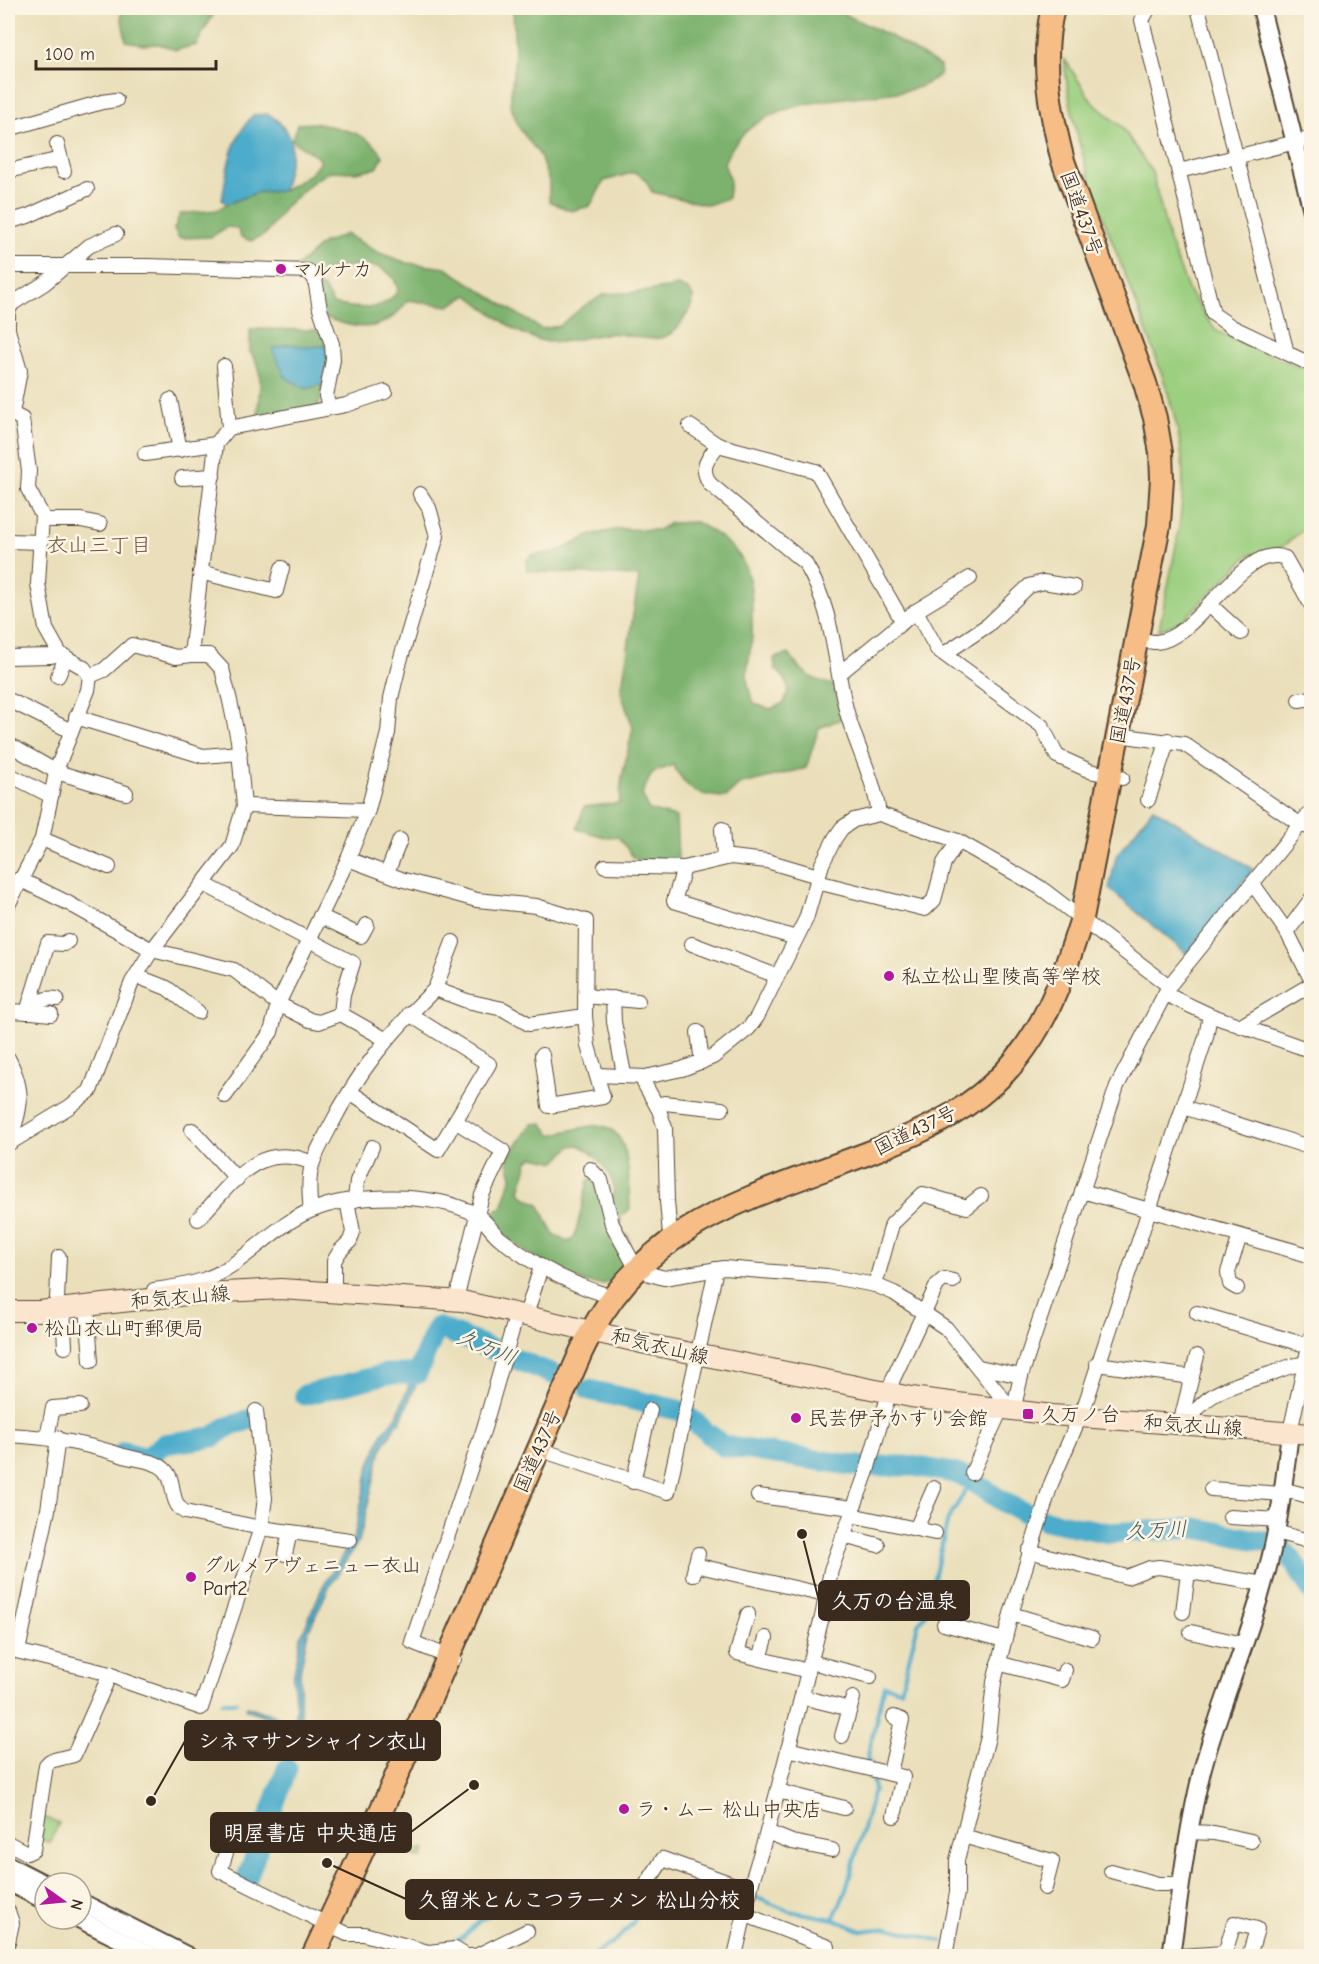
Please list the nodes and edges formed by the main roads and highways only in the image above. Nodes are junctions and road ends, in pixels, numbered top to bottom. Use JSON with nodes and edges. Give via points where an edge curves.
{"nodes":[{"id":1,"x":1053,"y":8,"type":"edge"},
{"id":2,"x":1065,"y":8,"type":"edge"},
{"id":3,"x":1143,"y":640,"type":"junction"},
{"id":4,"x":644,"y":1272,"type":"junction"},
{"id":5,"x":12,"y":1311,"type":"edge"},
{"id":6,"x":597,"y":1332,"type":"junction"},
{"id":7,"x":1311,"y":1434,"type":"edge"},
{"id":8,"x":334,"y":1928,"type":"junction"},
{"id":9,"x":313,"y":1956,"type":"edge"},
{"id":10,"x":328,"y":1956,"type":"edge"}],
"edges":[{"from":1,"to":3,"type":"highway","name":"国道437号","via":[[1047,70],[1054,129],[1145,383],[1161,453],[1159,525]]},
{"from":2,"to":3,"type":"highway","name":"国道437号","via":[[1058,46],[1066,127],[1156,379],[1167,415],[1172,452],[1171,526]]},
{"from":3,"to":4,"type":"highway","name":"国道437号","via":[[1076,977],[1057,1022],[1028,1063],[1003,1091],[947,1132],[709,1228],[671,1247]]},
{"from":4,"to":6,"type":"highway","name":"国道437号"},
{"from":4,"to":6,"type":"highway","name":"国道437号","via":[[613,1297]]},
{"from":5,"to":6,"type":"main road","name":"和気衣山線","via":[[60,1304],[87,1306],[281,1289],[456,1300]]},
{"from":6,"to":7,"type":"main road","name":"和気衣山線","via":[[888,1394],[1080,1417]]},
{"from":6,"to":8,"type":"highway","name":"国道437号"},
{"from":8,"to":9,"type":"highway","name":"国道437号"},
{"from":8,"to":10,"type":"highway","name":"国道437号"}]}
